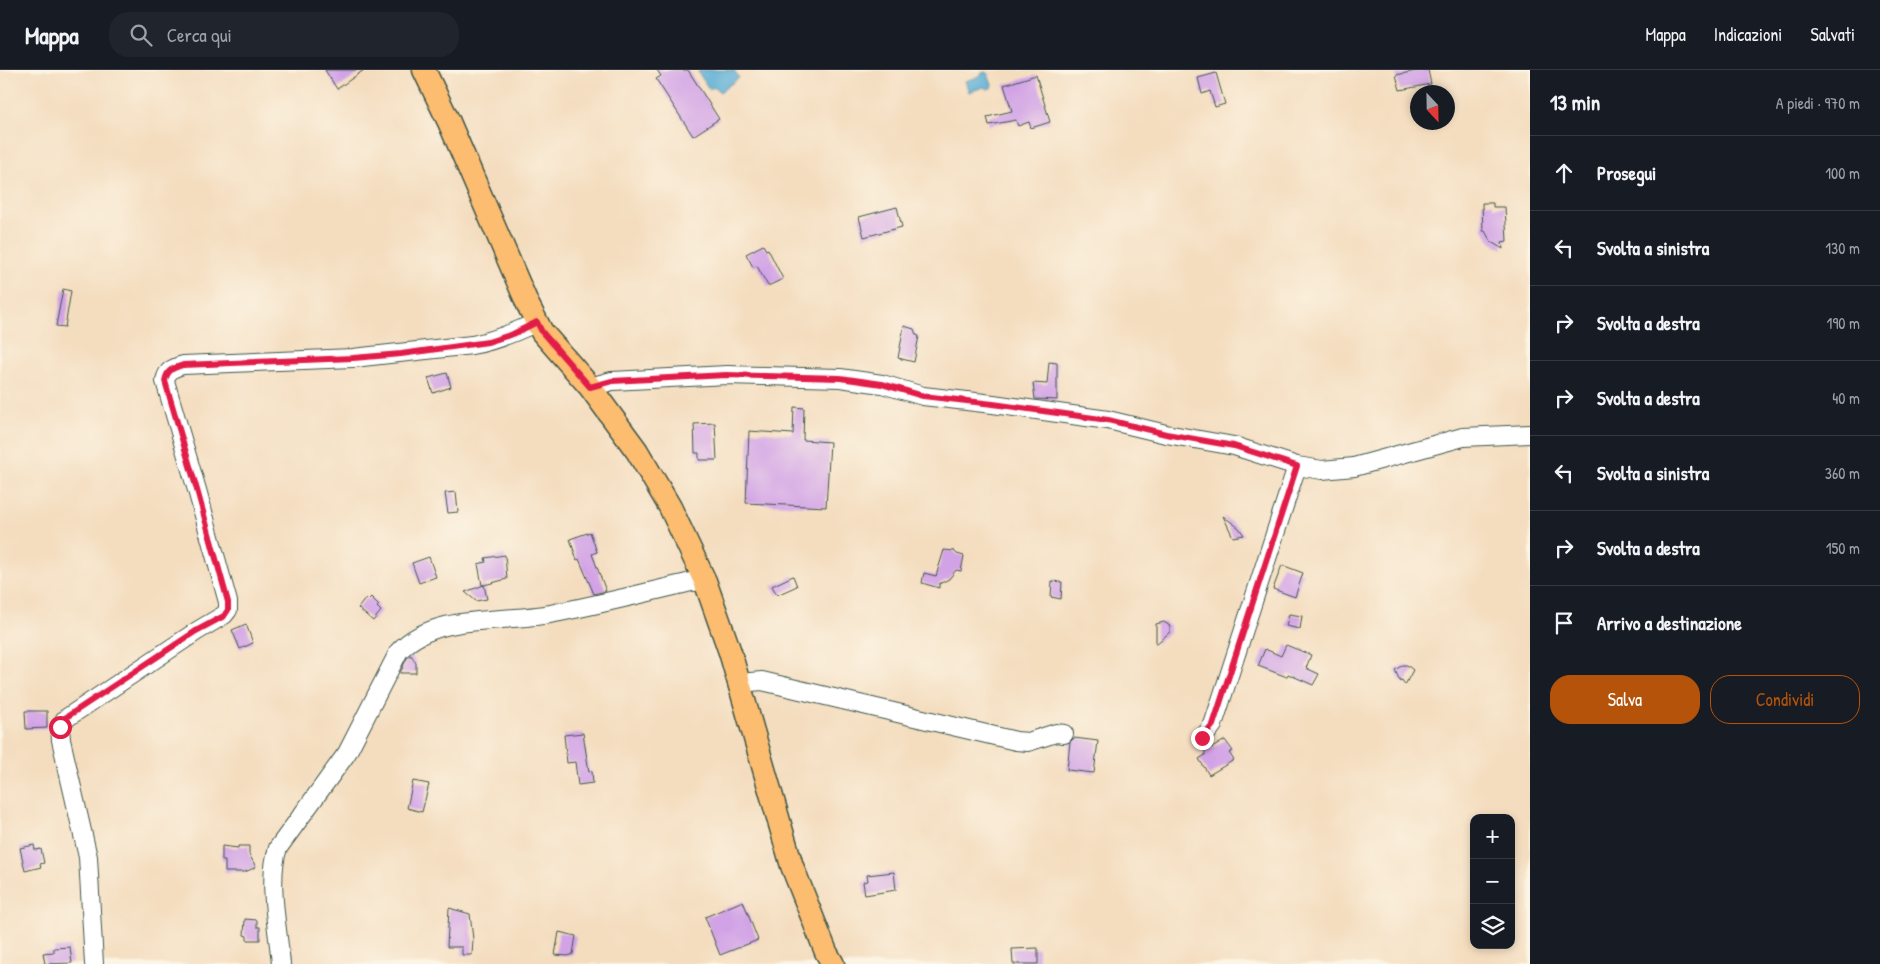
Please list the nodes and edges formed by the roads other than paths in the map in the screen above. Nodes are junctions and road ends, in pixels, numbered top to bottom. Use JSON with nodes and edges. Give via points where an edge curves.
{"nodes":[{"id":1,"x":424,"y":70,"type":"edge"},
{"id":2,"x":537,"y":322,"type":"junction"},
{"id":3,"x":590,"y":387,"type":"junction"},
{"id":4,"x":1530,"y":434,"type":"edge"},
{"id":5,"x":1297,"y":466,"type":"junction"},
{"id":6,"x":705,"y":581,"type":"junction"},
{"id":7,"x":739,"y":683,"type":"junction"},
{"id":8,"x":1064,"y":734,"type":"dead end"},
{"id":9,"x":1202,"y":738,"type":"dead end"},
{"id":10,"x":94,"y":964,"type":"edge"},
{"id":11,"x":281,"y":964,"type":"edge"},
{"id":12,"x":833,"y":964,"type":"edge"}],
"edges":[{"from":1,"to":2,"type":"main road"},
{"from":2,"to":3,"type":"main road"},
{"from":2,"to":10,"type":"street","via":[[513,334],[472,345],[353,358],[183,365],[172,368],[166,375],[228,610],[224,616],[65,718],[60,727],[88,856]]},
{"from":3,"to":5,"type":"street","via":[[612,381],[726,375],[840,378],[882,384],[923,396],[1108,420],[1234,446]]},
{"from":3,"to":6,"type":"main road","via":[[637,451],[670,507]]},
{"from":4,"to":5,"type":"street","via":[[1463,437],[1354,467],[1322,470]]},
{"from":5,"to":9,"type":"street","via":[[1213,725]]},
{"from":6,"to":7,"type":"main road"},
{"from":6,"to":11,"type":"street","via":[[548,614],[459,622],[408,641],[399,651],[347,753],[278,848],[274,883]]},
{"from":7,"to":8,"type":"street","via":[[762,681],[1028,742],[1056,733]]},
{"from":7,"to":12,"type":"main road","via":[[792,866]]}]}
